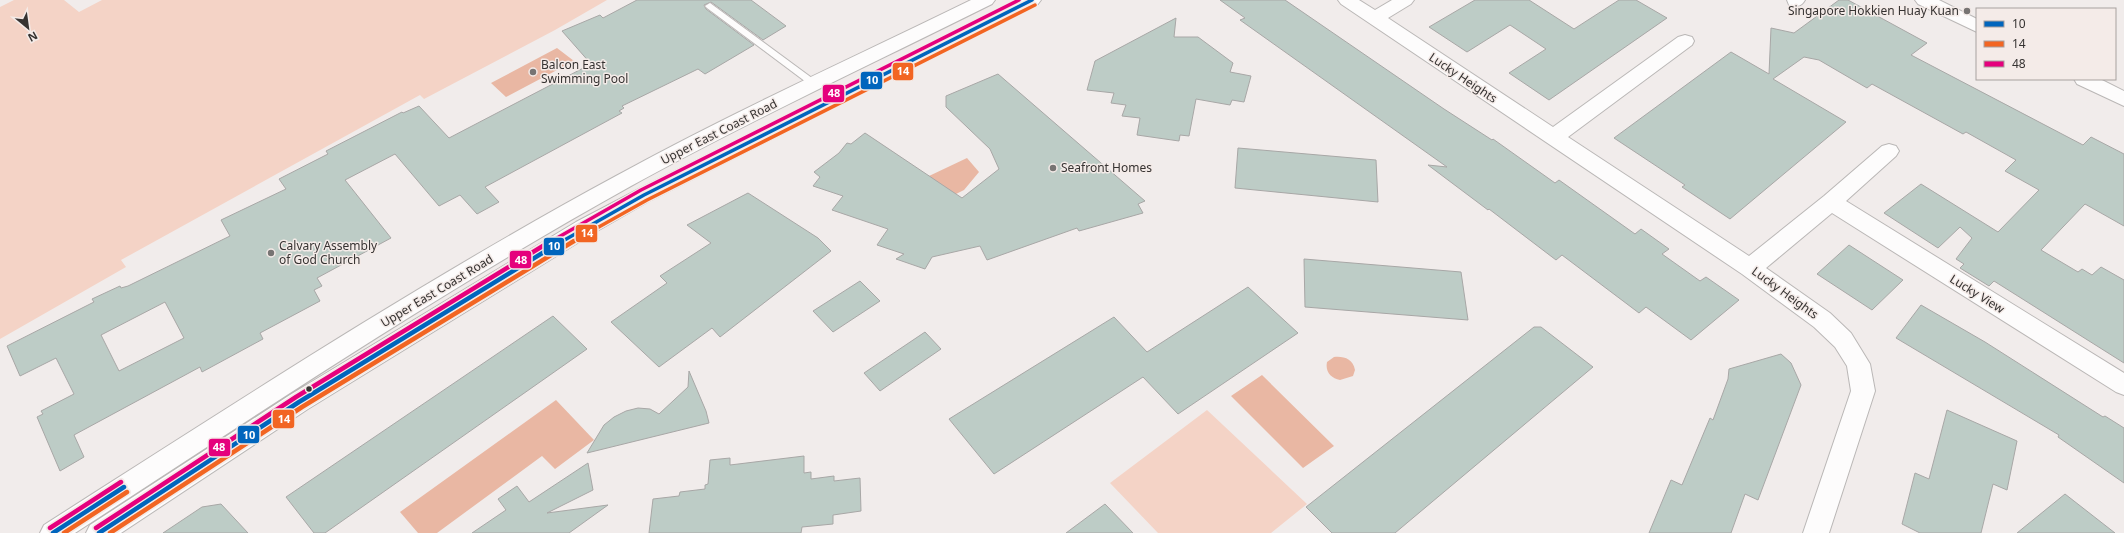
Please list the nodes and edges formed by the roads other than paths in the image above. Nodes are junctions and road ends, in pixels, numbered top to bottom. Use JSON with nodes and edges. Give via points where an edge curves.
{"nodes":[{"id":1,"x":986,"y":0,"type":"edge"},
{"id":2,"x":1032,"y":0,"type":"edge"},
{"id":3,"x":1347,"y":0,"type":"edge"},
{"id":4,"x":1405,"y":0,"type":"edge"},
{"id":5,"x":1924,"y":0,"type":"edge"},
{"id":6,"x":710,"y":6,"type":"dead end"},
{"id":7,"x":1375,"y":18,"type":"junction"},
{"id":8,"x":1976,"y":26,"type":"edge"},
{"id":9,"x":1685,"y":41,"type":"dead end"},
{"id":10,"x":2086,"y":80,"type":"edge"},
{"id":11,"x":813,"y":83,"type":"junction"},
{"id":12,"x":2124,"y":99,"type":"edge"},
{"id":13,"x":1552,"y":138,"type":"junction"},
{"id":14,"x":1888,"y":151,"type":"dead end"},
{"id":15,"x":1831,"y":202,"type":"junction"},
{"id":16,"x":1750,"y":268,"type":"junction"},
{"id":17,"x":2124,"y":385,"type":"edge"},
{"id":18,"x":54,"y":533,"type":"edge"},
{"id":19,"x":99,"y":533,"type":"edge"},
{"id":20,"x":1816,"y":533,"type":"edge"}],
"edges":[{"from":1,"to":11,"type":"main road","name":"Upper East Coast Road"},
{"from":2,"to":19,"type":"main road","name":"Upper East Coast Road","via":[[679,177],[584,228],[299,402]]},
{"from":3,"to":7,"type":"main road","name":"Lucky Heights"},
{"from":4,"to":7,"type":"main road"},
{"from":5,"to":8,"type":"main road"},
{"from":6,"to":11,"type":"lane"},
{"from":7,"to":13,"type":"main road","name":"Lucky Heights"},
{"from":9,"to":13,"type":"main road"},
{"from":10,"to":12,"type":"main road"},
{"from":11,"to":18,"type":"main road","name":"Upper East Coast Road","via":[[625,180],[323,358]]},
{"from":13,"to":16,"type":"main road","name":"Lucky Heights"},
{"from":14,"to":15,"type":"main road"},
{"from":15,"to":16,"type":"main road"},
{"from":15,"to":17,"type":"main road","name":"Lucky View"},
{"from":16,"to":20,"type":"main road","name":"Lucky Heights","via":[[1822,320],[1843,340],[1858,364],[1863,391]]}]}
